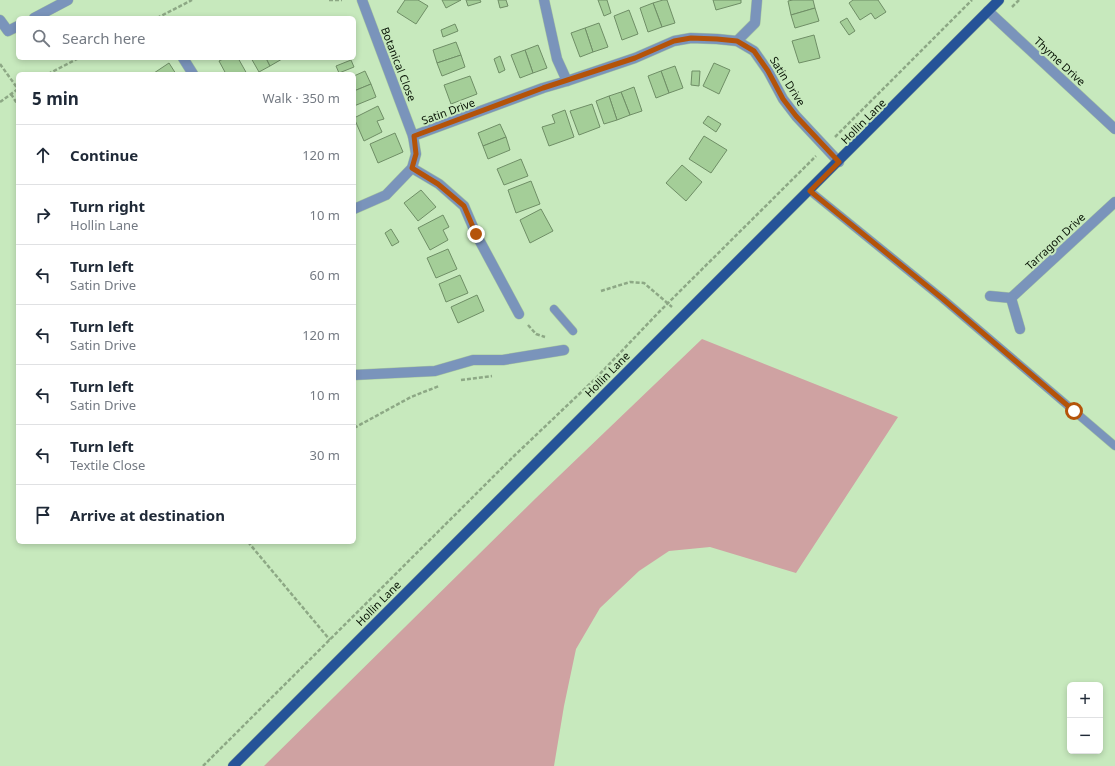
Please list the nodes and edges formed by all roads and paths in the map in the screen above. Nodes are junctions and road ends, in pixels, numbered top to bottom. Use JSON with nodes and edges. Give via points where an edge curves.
{"nodes":[{"id":1,"x":68,"y":0,"type":"edge"},
{"id":2,"x":192,"y":0,"type":"edge"},
{"id":3,"x":329,"y":0,"type":"edge"},
{"id":4,"x":342,"y":0,"type":"edge"},
{"id":5,"x":362,"y":0,"type":"edge"},
{"id":6,"x":544,"y":0,"type":"edge"},
{"id":7,"x":757,"y":0,"type":"edge"},
{"id":8,"x":972,"y":0,"type":"edge"},
{"id":9,"x":999,"y":0,"type":"edge"},
{"id":10,"x":988,"y":11,"type":"junction"},
{"id":11,"x":38,"y":16,"type":"edge"},
{"id":12,"x":161,"y":16,"type":"edge"},
{"id":13,"x":0,"y":20,"type":"edge"},
{"id":14,"x":16,"y":27,"type":"edge"},
{"id":15,"x":737,"y":41,"type":"junction"},
{"id":16,"x":75,"y":60,"type":"edge"},
{"id":17,"x":184,"y":60,"type":"edge"},
{"id":18,"x":0,"y":64,"type":"edge"},
{"id":19,"x":52,"y":72,"type":"edge"},
{"id":20,"x":192,"y":72,"type":"edge"},
{"id":21,"x":567,"y":81,"type":"junction"},
{"id":22,"x":16,"y":86,"type":"edge"},
{"id":23,"x":16,"y":90,"type":"edge"},
{"id":24,"x":11,"y":94,"type":"junction"},
{"id":25,"x":0,"y":102,"type":"edge"},
{"id":26,"x":16,"y":102,"type":"edge"},
{"id":27,"x":1115,"y":129,"type":"edge"},
{"id":28,"x":414,"y":136,"type":"junction"},
{"id":29,"x":825,"y":147,"type":"junction"},
{"id":30,"x":839,"y":162,"type":"junction"},
{"id":31,"x":412,"y":168,"type":"junction"},
{"id":32,"x":810,"y":191,"type":"junction"},
{"id":33,"x":1115,"y":202,"type":"edge"},
{"id":34,"x":356,"y":208,"type":"edge"},
{"id":35,"x":601,"y":291,"type":"dead end"},
{"id":36,"x":990,"y":296,"type":"dead end"},
{"id":37,"x":1012,"y":298,"type":"junction"},
{"id":38,"x":668,"y":303,"type":"junction"},
{"id":39,"x":554,"y":309,"type":"dead end"},
{"id":40,"x":519,"y":314,"type":"joint"},
{"id":41,"x":683,"y":316,"type":"junction"},
{"id":42,"x":1020,"y":329,"type":"dead end"},
{"id":43,"x":573,"y":331,"type":"dead end"},
{"id":44,"x":551,"y":338,"type":"dead end"},
{"id":45,"x":564,"y":350,"type":"dead end"},
{"id":46,"x":356,"y":375,"type":"edge"},
{"id":47,"x":495,"y":375,"type":"dead end"},
{"id":48,"x":460,"y":380,"type":"dead end"},
{"id":49,"x":445,"y":384,"type":"dead end"},
{"id":50,"x":356,"y":427,"type":"edge"},
{"id":51,"x":1115,"y":446,"type":"edge"},
{"id":52,"x":250,"y":544,"type":"edge"},
{"id":53,"x":251,"y":544,"type":"edge"},
{"id":54,"x":252,"y":547,"type":"junction"},
{"id":55,"x":330,"y":640,"type":"junction"},
{"id":56,"x":203,"y":766,"type":"edge"},
{"id":57,"x":233,"y":766,"type":"edge"}],
"edges":[{"from":1,"to":11,"type":"street"},
{"from":2,"to":12,"type":"path"},
{"from":3,"to":4,"type":"path"},
{"from":5,"to":28,"type":"street","name":"Botanical Close"},
{"from":6,"to":21,"type":"street","via":[[557,59]]},
{"from":7,"to":15,"type":"street","via":[[755,23]]},
{"from":8,"to":29,"type":"path"},
{"from":9,"to":10,"type":"main road","name":"Hollin Lane"},
{"from":10,"to":27,"type":"street","name":"Thyme Drive"},
{"from":10,"to":30,"type":"main road","name":"Hollin Lane"},
{"from":13,"to":14,"type":"street","via":[[8,31]]},
{"from":15,"to":21,"type":"street","name":"Satin Drive","via":[[698,38],[674,41],[635,58]]},
{"from":15,"to":29,"type":"street","name":"Satin Drive","via":[[754,51],[783,99]]},
{"from":16,"to":19,"type":"path"},
{"from":17,"to":20,"type":"street"},
{"from":18,"to":22,"type":"path"},
{"from":21,"to":28,"type":"street","name":"Satin Drive"},
{"from":23,"to":24,"type":"path"},
{"from":24,"to":25,"type":"path"},
{"from":24,"to":26,"type":"path"},
{"from":28,"to":31,"type":"street","name":"Satin Drive","via":[[416,154]]},
{"from":29,"to":30,"type":"street","name":"Satin Drive"},
{"from":29,"to":38,"type":"path"},
{"from":30,"to":32,"type":"main road","name":"Hollin Lane"},
{"from":31,"to":34,"type":"street","via":[[386,195]]},
{"from":31,"to":40,"type":"street","via":[[438,184],[464,206],[476,234]]},
{"from":32,"to":41,"type":"main road","name":"Hollin Lane"},
{"from":32,"to":51,"type":"lane","via":[[943,299]]},
{"from":33,"to":37,"type":"street","name":"Tarragon Drive"},
{"from":35,"to":38,"type":"path","via":[[630,282],[644,283]]},
{"from":36,"to":37,"type":"street"},
{"from":37,"to":42,"type":"street"},
{"from":38,"to":41,"type":"path"},
{"from":38,"to":55,"type":"path","via":[[596,378]]},
{"from":39,"to":43,"type":"lane"},
{"from":40,"to":44,"type":"path","via":[[536,334]]},
{"from":41,"to":57,"type":"main road","name":"Hollin Lane"},
{"from":45,"to":46,"type":"street","via":[[503,360],[474,360],[435,371]]},
{"from":47,"to":48,"type":"path"},
{"from":49,"to":50,"type":"path","via":[[411,397]]},
{"from":52,"to":54,"type":"path"},
{"from":53,"to":54,"type":"path"},
{"from":54,"to":55,"type":"path"},
{"from":55,"to":56,"type":"path"}]}
